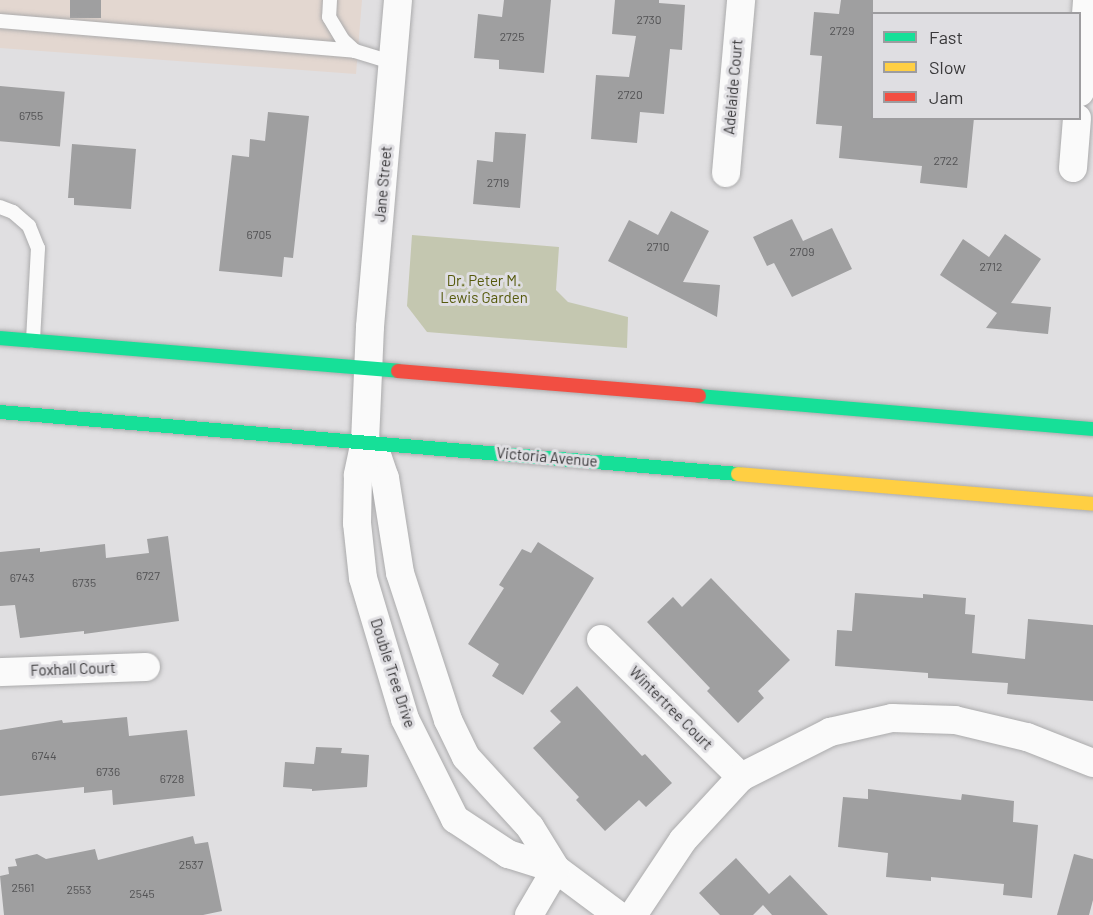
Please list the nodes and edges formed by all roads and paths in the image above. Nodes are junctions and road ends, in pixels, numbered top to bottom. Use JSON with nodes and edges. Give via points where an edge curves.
{"nodes":[{"id":1,"x":330,"y":0,"type":"edge"},
{"id":2,"x":398,"y":0,"type":"edge"},
{"id":3,"x":741,"y":0,"type":"edge"},
{"id":4,"x":1087,"y":0,"type":"edge"},
{"id":5,"x":0,"y":21,"type":"edge"},
{"id":6,"x":355,"y":51,"type":"junction"},
{"id":7,"x":394,"y":63,"type":"junction"},
{"id":8,"x":1081,"y":79,"type":"edge"},
{"id":9,"x":1077,"y":120,"type":"edge"},
{"id":10,"x":1073,"y":168,"type":"dead end"},
{"id":11,"x":726,"y":174,"type":"dead end"},
{"id":12,"x":0,"y":207,"type":"edge"},
{"id":13,"x":0,"y":338,"type":"edge"},
{"id":14,"x":33,"y":341,"type":"junction"},
{"id":15,"x":368,"y":369,"type":"junction"},
{"id":16,"x":0,"y":412,"type":"edge"},
{"id":17,"x":1093,"y":429,"type":"edge"},
{"id":18,"x":365,"y":441,"type":"junction"},
{"id":19,"x":1093,"y":504,"type":"edge"},
{"id":20,"x":601,"y":639,"type":"dead end"},
{"id":21,"x":146,"y":667,"type":"dead end"},
{"id":22,"x":0,"y":672,"type":"edge"},
{"id":23,"x":1093,"y":763,"type":"edge"},
{"id":24,"x":741,"y":777,"type":"junction"},
{"id":25,"x":556,"y":868,"type":"junction"},
{"id":26,"x":529,"y":915,"type":"edge"},
{"id":27,"x":618,"y":915,"type":"edge"},
{"id":28,"x":633,"y":915,"type":"edge"}],
"edges":[{"from":1,"to":6,"type":"lane","via":[[329,16],[343,40]]},
{"from":2,"to":7,"type":"street","name":"Jane Street"},
{"from":3,"to":11,"type":"street","name":"Adelaide Court"},
{"from":4,"to":8,"type":"street"},
{"from":5,"to":6,"type":"lane"},
{"from":6,"to":7,"type":"lane"},
{"from":7,"to":15,"type":"street","name":"Jane Street"},
{"from":9,"to":10,"type":"street"},
{"from":12,"to":14,"type":"lane","via":[[29,226],[38,248]]},
{"from":13,"to":14,"type":"main road"},
{"from":14,"to":15,"type":"main road"},
{"from":15,"to":17,"type":"main road"},
{"from":15,"to":18,"type":"street","name":"Double Tree Drive"},
{"from":16,"to":18,"type":"main road","name":"Victoria Avenue"},
{"from":18,"to":19,"type":"main road","name":"Victoria Avenue"},
{"from":18,"to":25,"type":"street","name":"Double Tree Drive","via":[[386,478],[400,573],[448,720],[466,757],[530,827]]},
{"from":18,"to":25,"type":"street","name":"Double Tree Drive","via":[[358,475],[357,523],[363,578],[405,719],[455,819],[508,854]]},
{"from":20,"to":24,"type":"street","name":"Wintertree Court"},
{"from":21,"to":22,"type":"street","name":"Foxhall Court"},
{"from":23,"to":24,"type":"street","via":[[1027,737],[955,720],[892,718],[830,732]]},
{"from":24,"to":28,"type":"street","via":[[683,840]]},
{"from":25,"to":26,"type":"street"},
{"from":25,"to":27,"type":"street","name":"Double Tree Drive"}]}
